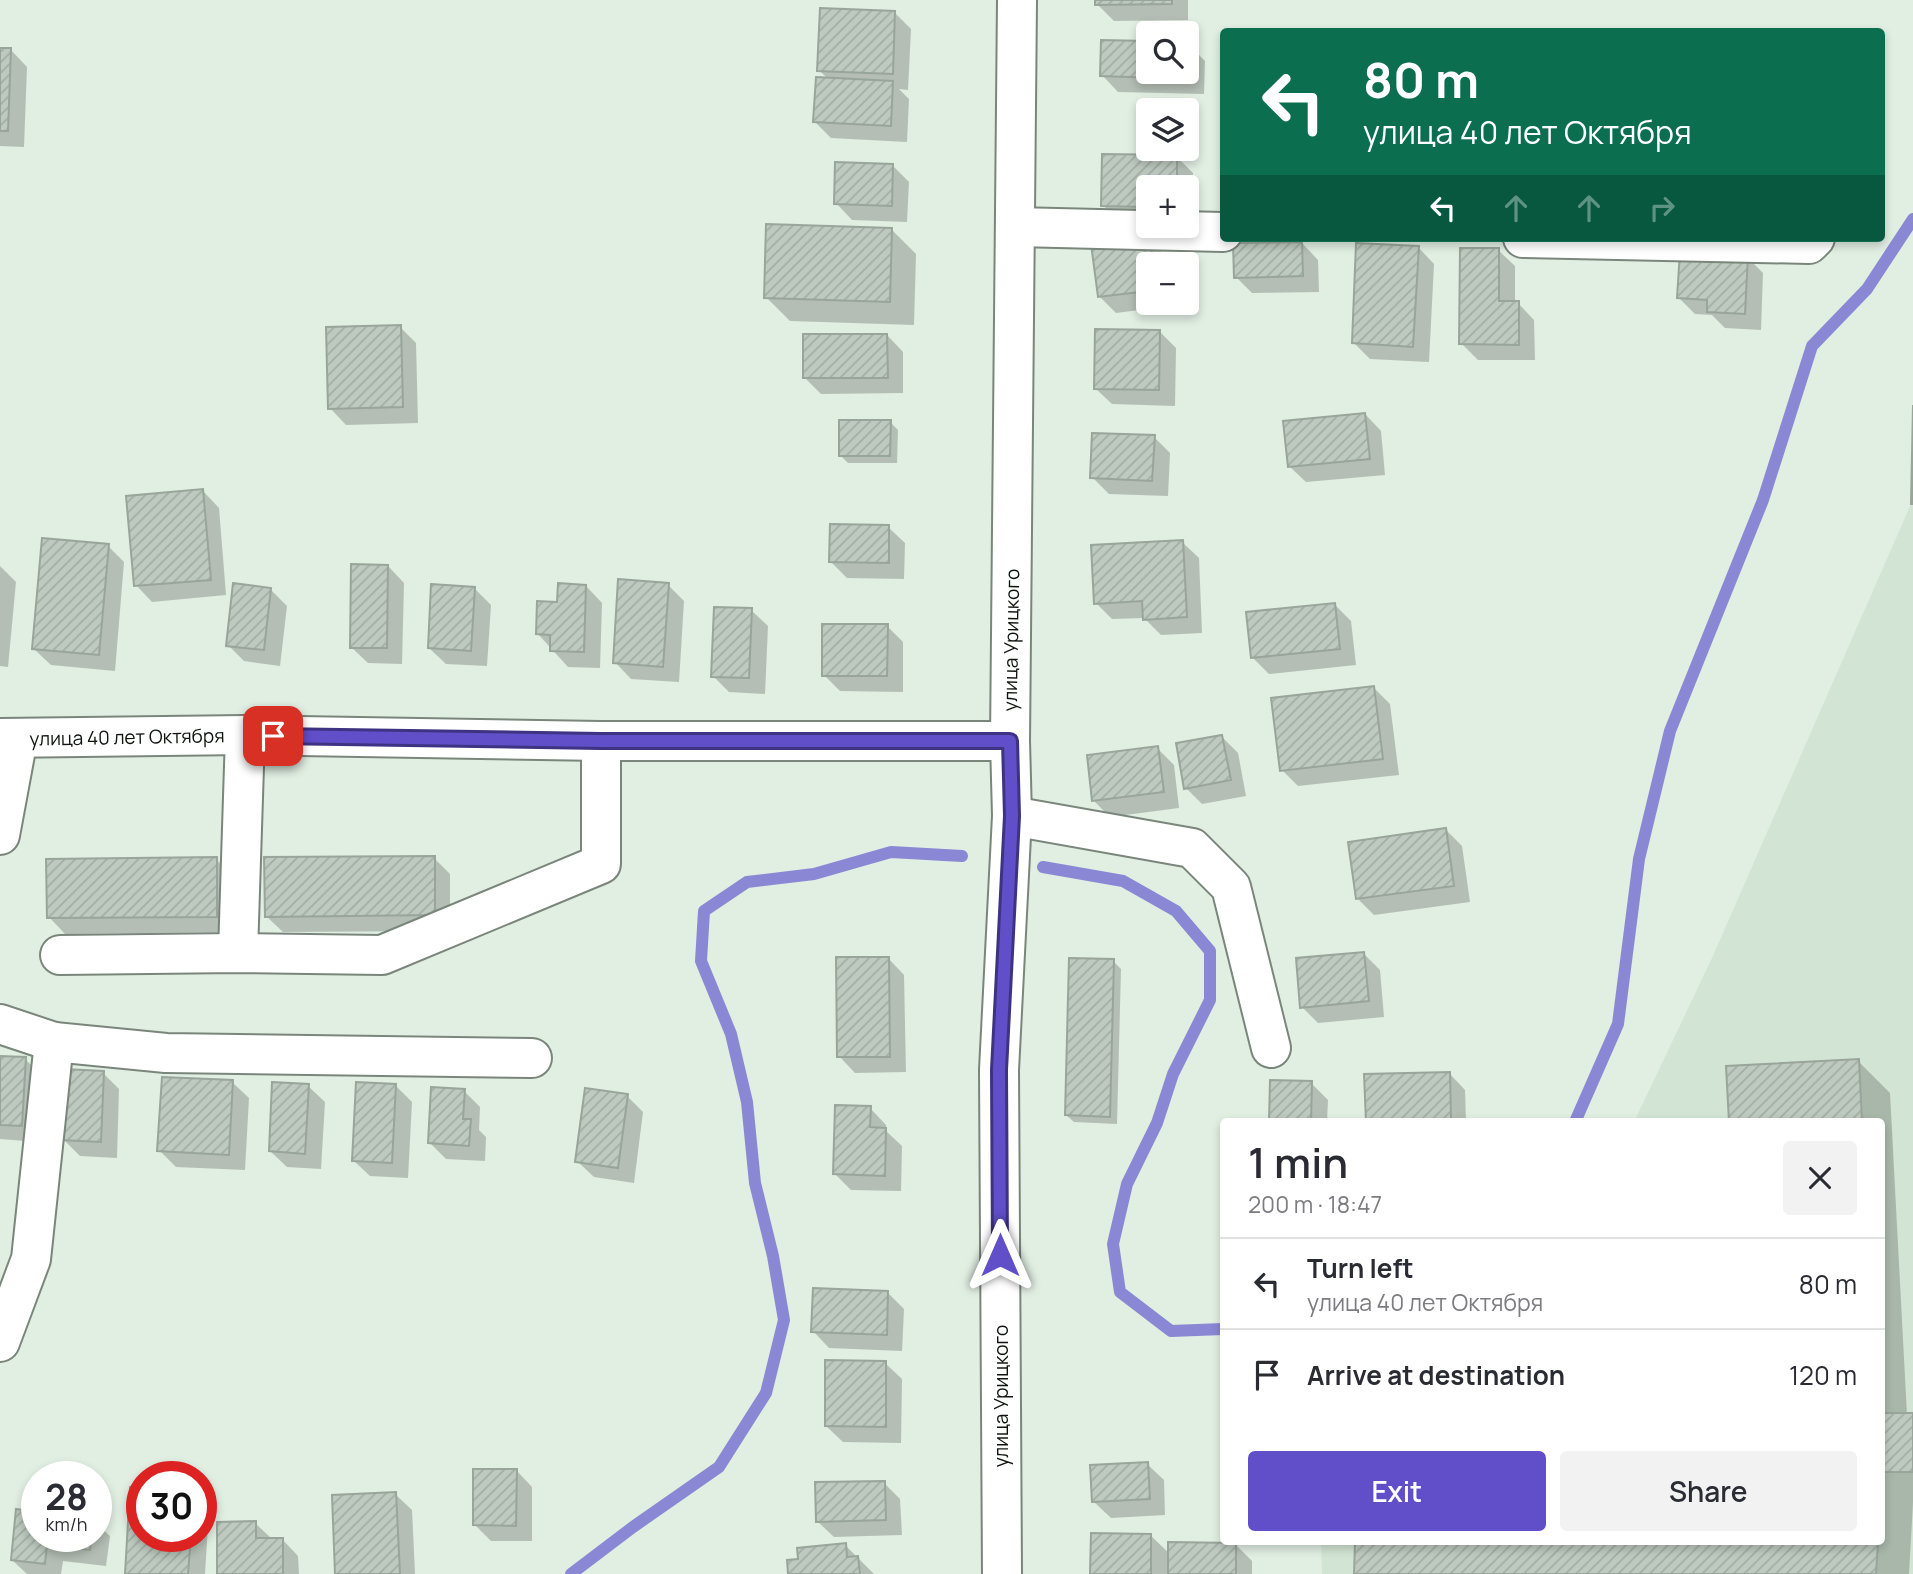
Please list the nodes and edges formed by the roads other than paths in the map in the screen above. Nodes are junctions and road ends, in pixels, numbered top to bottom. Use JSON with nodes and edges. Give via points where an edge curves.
{"nodes":[{"id":1,"x":1017,"y":0,"type":"edge"},
{"id":2,"x":1015,"y":227,"type":"junction"},
{"id":3,"x":1220,"y":232,"type":"edge"},
{"id":4,"x":1714,"y":242,"type":"edge"},
{"id":5,"x":1811,"y":242,"type":"edge"},
{"id":6,"x":246,"y":735,"type":"junction"},
{"id":7,"x":9,"y":738,"type":"edge"},
{"id":8,"x":601,"y":741,"type":"junction"},
{"id":9,"x":1010,"y":741,"type":"junction"},
{"id":10,"x":1012,"y":816,"type":"junction"},
{"id":11,"x":0,"y":835,"type":"edge"},
{"id":12,"x":237,"y":953,"type":"junction"},
{"id":13,"x":60,"y":956,"type":"dead end"},
{"id":14,"x":0,"y":1024,"type":"edge"},
{"id":15,"x":54,"y":1042,"type":"junction"},
{"id":16,"x":1271,"y":1048,"type":"dead end"},
{"id":17,"x":532,"y":1058,"type":"dead end"},
{"id":18,"x":0,"y":1342,"type":"edge"},
{"id":19,"x":1002,"y":1574,"type":"edge"}],
"edges":[{"from":1,"to":2,"type":"street","name":"улица Урицкого"},
{"from":2,"to":3,"type":"street"},
{"from":2,"to":9,"type":"street","name":"улица Урицкого"},
{"from":4,"to":5,"type":"street"},
{"from":6,"to":7,"type":"street","name":"улица 40 лет Октября"},
{"from":6,"to":8,"type":"street","name":"улица 40 лет Октября"},
{"from":6,"to":12,"type":"street"},
{"from":7,"to":11,"type":"street"},
{"from":8,"to":9,"type":"street","name":"улица 40 лет Октября"},
{"from":8,"to":12,"type":"street","via":[[601,864],[382,955]]},
{"from":9,"to":10,"type":"street","name":"улица Урицкого"},
{"from":10,"to":16,"type":"street","via":[[1192,848],[1231,887]]},
{"from":10,"to":19,"type":"street","name":"улица Урицкого","via":[[999,1070]]},
{"from":12,"to":13,"type":"street"},
{"from":14,"to":15,"type":"street"},
{"from":15,"to":17,"type":"street","via":[[166,1054]]},
{"from":15,"to":18,"type":"street","via":[[31,1259]]}]}
